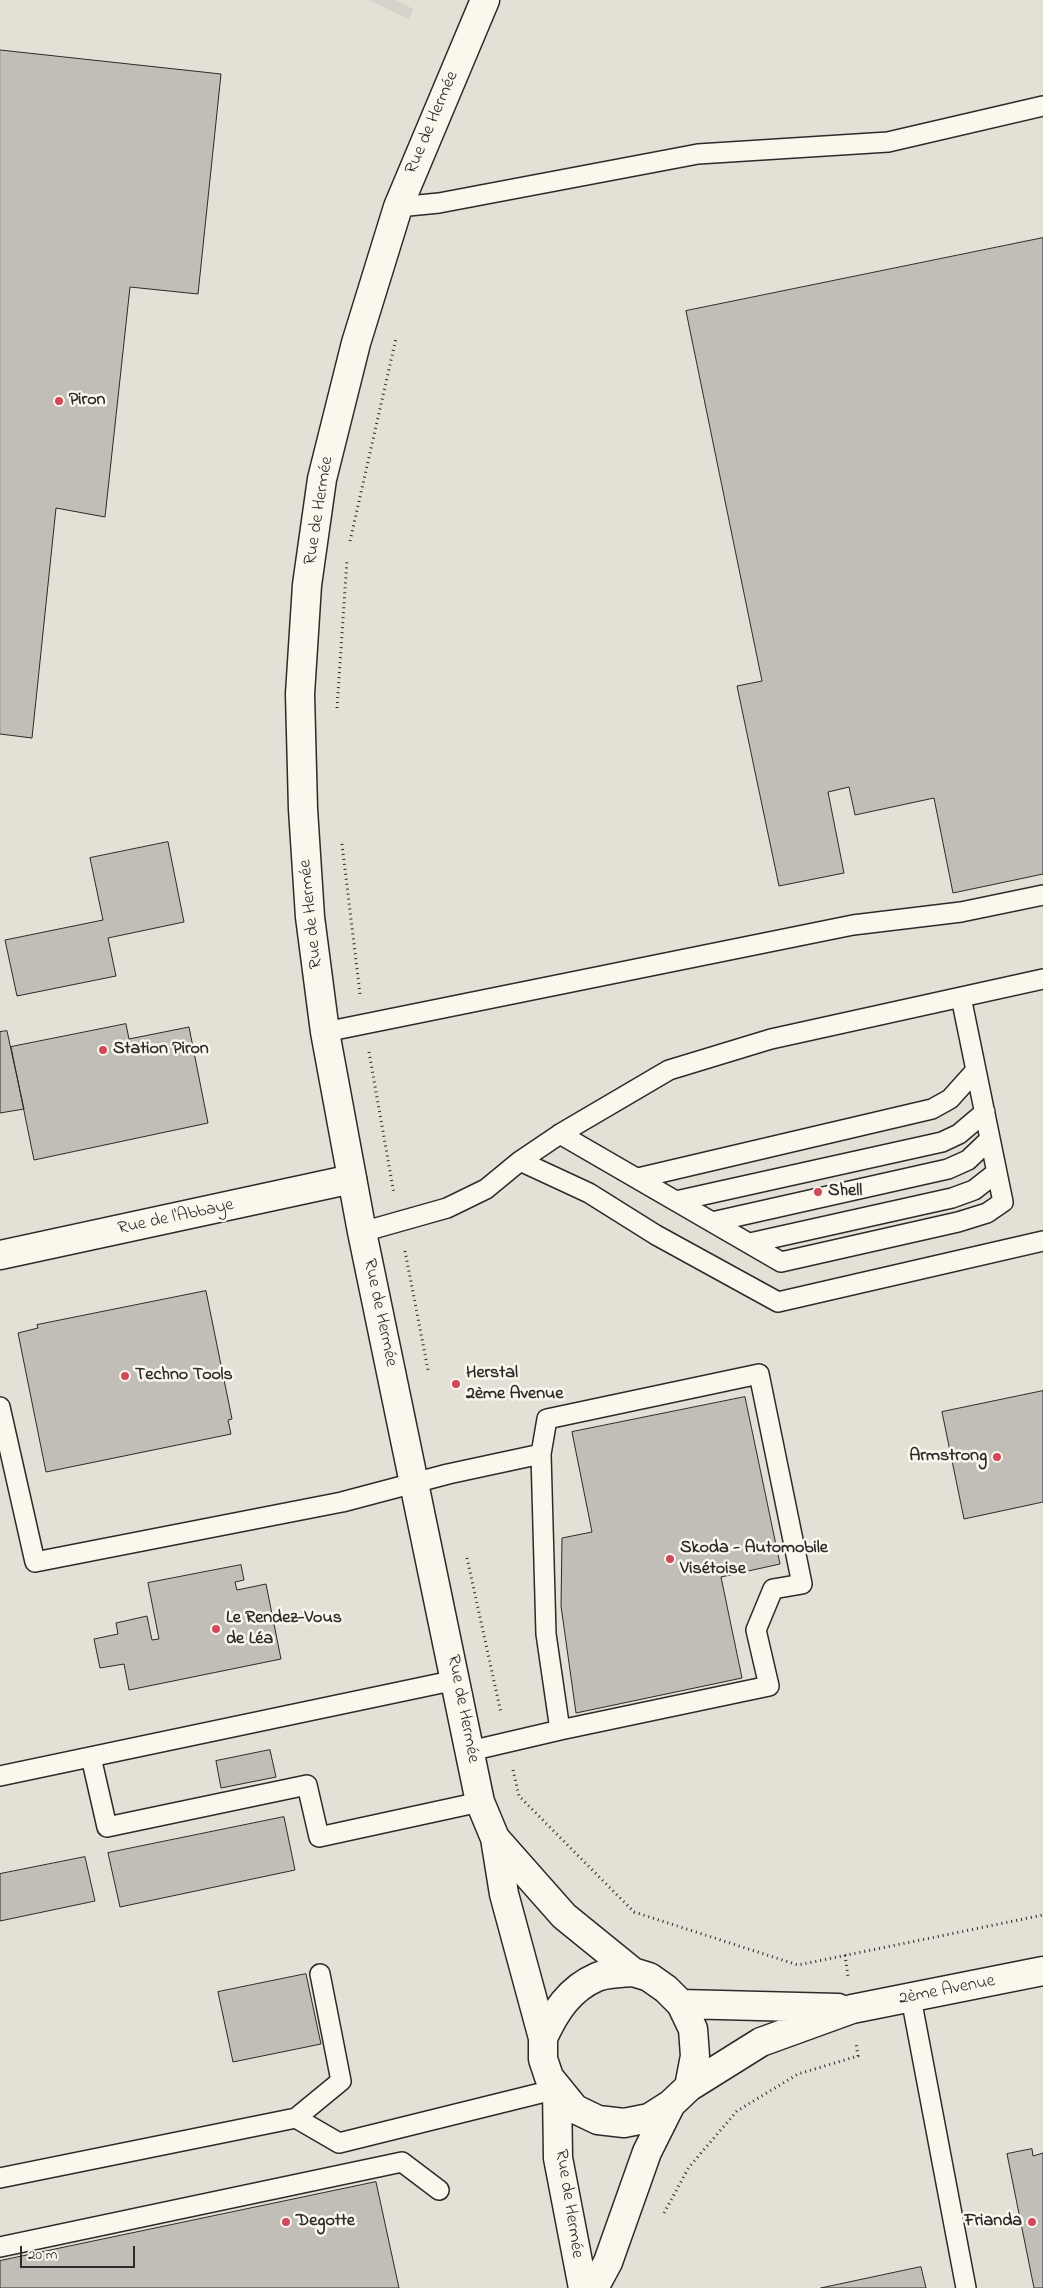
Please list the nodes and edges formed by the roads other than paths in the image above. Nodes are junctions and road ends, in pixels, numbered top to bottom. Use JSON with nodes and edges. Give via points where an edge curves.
{"nodes":[{"id":1,"x":485,"y":0,"type":"edge"},
{"id":2,"x":1043,"y":106,"type":"edge"},
{"id":3,"x":398,"y":207,"type":"junction"},
{"id":4,"x":1043,"y":895,"type":"edge"},
{"id":5,"x":1043,"y":979,"type":"edge"},
{"id":6,"x":961,"y":997,"type":"junction"},
{"id":7,"x":325,"y":1032,"type":"junction"},
{"id":8,"x":976,"y":1070,"type":"junction"},
{"id":9,"x":984,"y":1112,"type":"junction"},
{"id":10,"x":560,"y":1134,"type":"junction"},
{"id":11,"x":990,"y":1139,"type":"junction"},
{"id":12,"x":520,"y":1160,"type":"junction"},
{"id":13,"x":997,"y":1172,"type":"junction"},
{"id":14,"x":638,"y":1178,"type":"junction"},
{"id":15,"x":352,"y":1179,"type":"junction"},
{"id":16,"x":676,"y":1201,"type":"junction"},
{"id":17,"x":712,"y":1222,"type":"junction"},
{"id":18,"x":362,"y":1232,"type":"junction"},
{"id":19,"x":1043,"y":1241,"type":"edge"},
{"id":20,"x":750,"y":1243,"type":"junction"},
{"id":21,"x":0,"y":1256,"type":"edge"},
{"id":22,"x":0,"y":1408,"type":"edge"},
{"id":23,"x":541,"y":1454,"type":"junction"},
{"id":24,"x":415,"y":1482,"type":"junction"},
{"id":25,"x":456,"y":1680,"type":"junction"},
{"id":26,"x":560,"y":1730,"type":"junction"},
{"id":27,"x":470,"y":1751,"type":"junction"},
{"id":28,"x":90,"y":1757,"type":"junction"},
{"id":29,"x":0,"y":1776,"type":"edge"},
{"id":30,"x":480,"y":1802,"type":"junction"},
{"id":31,"x":495,"y":1838,"type":"junction"},
{"id":32,"x":1043,"y":1971,"type":"edge"},
{"id":33,"x":632,"y":1972,"type":"junction"},
{"id":34,"x":320,"y":1974,"type":"dead end"},
{"id":35,"x":911,"y":1998,"type":"junction"},
{"id":36,"x":681,"y":2004,"type":"junction"},
{"id":37,"x":852,"y":2009,"type":"junction"},
{"id":38,"x":543,"y":2038,"type":"junction"},
{"id":39,"x":557,"y":2089,"type":"junction"},
{"id":40,"x":680,"y":2095,"type":"junction"},
{"id":41,"x":296,"y":2118,"type":"junction"},
{"id":42,"x":0,"y":2178,"type":"edge"},
{"id":43,"x":439,"y":2190,"type":"dead end"},
{"id":44,"x":0,"y":2247,"type":"edge"},
{"id":45,"x":583,"y":2288,"type":"edge"},
{"id":46,"x":594,"y":2288,"type":"edge"},
{"id":47,"x":966,"y":2288,"type":"edge"}],
"edges":[{"from":1,"to":3,"type":"street","name":"Rue de Hermée"},
{"from":2,"to":3,"type":"lane","via":[[888,142],[698,154],[439,203]]},
{"from":3,"to":7,"type":"street","name":"Rue de Hermée","via":[[356,343],[324,470],[307,585],[300,694],[303,809],[310,917]]},
{"from":4,"to":7,"type":"lane","via":[[961,912],[853,925]]},
{"from":5,"to":6,"type":"lane"},
{"from":6,"to":8,"type":"lane"},
{"from":6,"to":10,"type":"lane","via":[[771,1039],[669,1070]]},
{"from":7,"to":15,"type":"street","name":"Rue de Hermée"},
{"from":8,"to":9,"type":"lane"},
{"from":8,"to":14,"type":"lane","via":[[950,1099],[932,1109]]},
{"from":9,"to":11,"type":"lane"},
{"from":9,"to":16,"type":"lane","via":[[959,1134],[942,1142]]},
{"from":10,"to":12,"type":"lane"},
{"from":10,"to":14,"type":"lane"},
{"from":11,"to":13,"type":"lane"},
{"from":11,"to":17,"type":"lane","via":[[968,1160],[948,1170]]},
{"from":12,"to":18,"type":"lane","via":[[486,1189],[447,1208]]},
{"from":12,"to":19,"type":"lane","via":[[589,1193],[656,1235],[778,1302]]},
{"from":13,"to":20,"type":"lane","via":[[974,1190],[952,1198]]},
{"from":13,"to":20,"type":"lane","via":[[1003,1202],[987,1213],[958,1222],[781,1262]]},
{"from":14,"to":16,"type":"lane"},
{"from":15,"to":18,"type":"street","name":"Rue de Hermée"},
{"from":15,"to":21,"type":"street","name":"Rue de l'Abbaye"},
{"from":16,"to":17,"type":"lane"},
{"from":17,"to":20,"type":"lane"},
{"from":18,"to":24,"type":"street","name":"Rue de Hermée"},
{"from":22,"to":24,"type":"lane","via":[[34,1562],[342,1502]]},
{"from":23,"to":24,"type":"lane"},
{"from":23,"to":26,"type":"lane","via":[[546,1634]]},
{"from":23,"to":26,"type":"lane","via":[[547,1419],[759,1374],[802,1584],[773,1589],[756,1630],[769,1686]]},
{"from":24,"to":25,"type":"street","name":"Rue de Hermée"},
{"from":25,"to":27,"type":"street","name":"Rue de Hermée"},
{"from":25,"to":28,"type":"lane"},
{"from":26,"to":27,"type":"lane"},
{"from":27,"to":30,"type":"street","name":"Rue de Hermée"},
{"from":28,"to":29,"type":"lane"},
{"from":28,"to":30,"type":"lane","via":[[107,1827],[307,1785],[319,1837]]},
{"from":30,"to":31,"type":"street","name":"Rue de Hermée"},
{"from":31,"to":33,"type":"street","name":"Rue de Hermée","via":[[564,1916]]},
{"from":31,"to":38,"type":"street","name":"Rue de Hermée","via":[[504,1894]]},
{"from":32,"to":35,"type":"street","name":"2ème Avenue"},
{"from":33,"to":36,"type":"street","name":"Rue de Hermée","via":[[649,1977]]},
{"from":33,"to":38,"type":"street","name":"Rue de Hermée","via":[[598,1977],[573,1991],[554,2013]]},
{"from":34,"to":41,"type":"lane","via":[[341,2081]]},
{"from":35,"to":37,"type":"street","name":"2ème Avenue"},
{"from":35,"to":47,"type":"lane"},
{"from":36,"to":37,"type":"street","name":"2ème Avenue"},
{"from":36,"to":40,"type":"street","name":"Rue de Hermée","via":[[693,2029],[695,2056]]},
{"from":37,"to":40,"type":"street","name":"2ème Avenue","via":[[761,2042]]},
{"from":38,"to":39,"type":"street","name":"Rue de Hermée","via":[[543,2059],[548,2077]]},
{"from":39,"to":40,"type":"street","name":"Rue de Hermée","via":[[575,2109],[598,2120],[624,2123],[650,2118]]},
{"from":39,"to":41,"type":"lane","via":[[339,2143]]},
{"from":39,"to":45,"type":"street","name":"Rue de Hermée","via":[[558,2158]]},
{"from":40,"to":46,"type":"street","name":"Rue de Hermée","via":[[647,2152],[608,2262]]},
{"from":41,"to":42,"type":"lane"},
{"from":43,"to":44,"type":"lane","via":[[402,2162]]}]}
